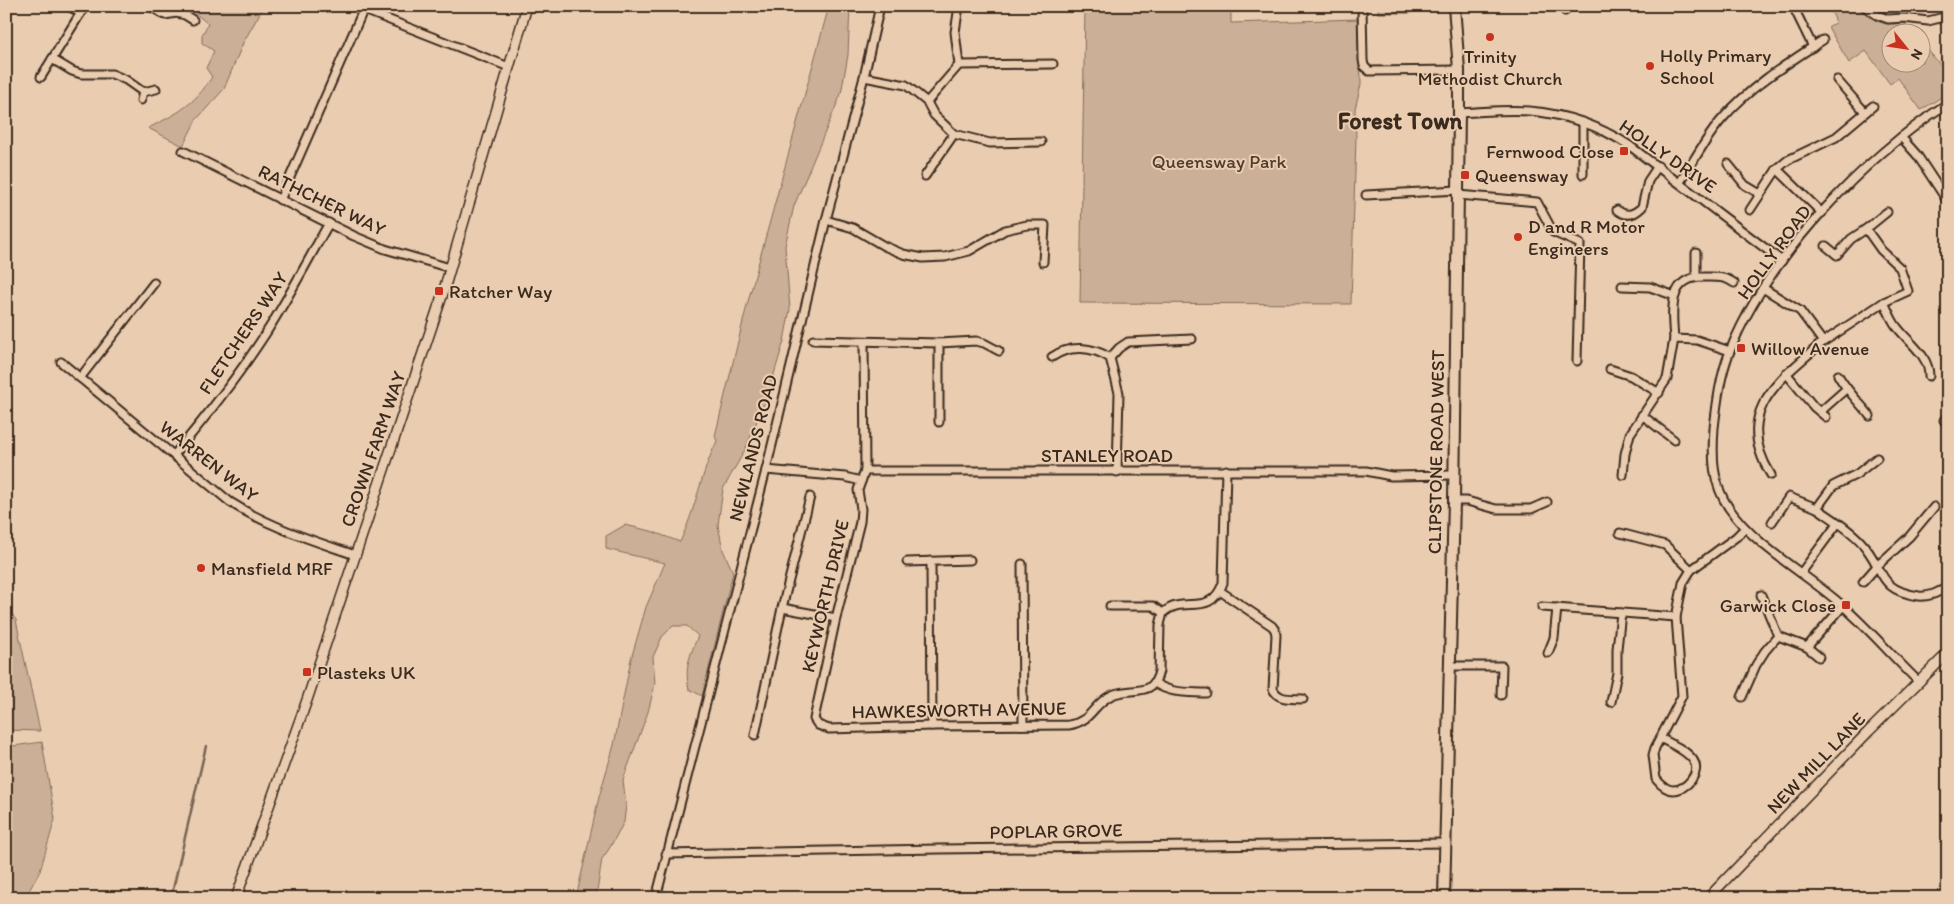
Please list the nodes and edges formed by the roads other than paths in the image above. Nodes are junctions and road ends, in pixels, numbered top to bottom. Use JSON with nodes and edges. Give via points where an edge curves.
{"nodes":[{"id":1,"x":68,"y":6,"type":"edge"},
{"id":2,"x":85,"y":6,"type":"edge"},
{"id":3,"x":150,"y":6,"type":"edge"},
{"id":4,"x":182,"y":6,"type":"edge"},
{"id":5,"x":527,"y":6,"type":"edge"},
{"id":6,"x":880,"y":6,"type":"edge"},
{"id":7,"x":959,"y":6,"type":"edge"},
{"id":8,"x":1362,"y":6,"type":"edge"},
{"id":9,"x":1454,"y":6,"type":"edge"},
{"id":10,"x":1793,"y":6,"type":"edge"},
{"id":11,"x":1864,"y":6,"type":"edge"},
{"id":12,"x":364,"y":8,"type":"edge"},
{"id":13,"x":81,"y":13,"type":"junction"},
{"id":14,"x":176,"y":13,"type":"junction"},
{"id":15,"x":1948,"y":16,"type":"edge"},
{"id":16,"x":193,"y":20,"type":"dead end"},
{"id":17,"x":1823,"y":40,"type":"dead end"},
{"id":18,"x":1813,"y":47,"type":"junction"},
{"id":19,"x":52,"y":59,"type":"junction"},
{"id":20,"x":1053,"y":64,"type":"dead end"},
{"id":21,"x":959,"y":65,"type":"junction"},
{"id":22,"x":509,"y":67,"type":"junction"},
{"id":23,"x":1459,"y":70,"type":"junction"},
{"id":24,"x":41,"y":77,"type":"dead end"},
{"id":25,"x":864,"y":77,"type":"junction"},
{"id":26,"x":1837,"y":80,"type":"dead end"},
{"id":27,"x":156,"y":90,"type":"dead end"},
{"id":28,"x":927,"y":102,"type":"junction"},
{"id":29,"x":1948,"y":103,"type":"edge"},
{"id":30,"x":1873,"y":106,"type":"dead end"},
{"id":31,"x":1459,"y":112,"type":"junction"},
{"id":32,"x":1865,"y":112,"type":"junction"},
{"id":33,"x":1583,"y":122,"type":"junction"},
{"id":34,"x":954,"y":134,"type":"junction"},
{"id":35,"x":1901,"y":137,"type":"junction"},
{"id":36,"x":1041,"y":142,"type":"dead end"},
{"id":37,"x":184,"y":152,"type":"dead end"},
{"id":38,"x":1728,"y":164,"type":"dead end"},
{"id":39,"x":1658,"y":166,"type":"junction"},
{"id":40,"x":1777,"y":169,"type":"junction"},
{"id":41,"x":1583,"y":174,"type":"dead end"},
{"id":42,"x":925,"y":176,"type":"dead end"},
{"id":43,"x":1680,"y":182,"type":"junction"},
{"id":44,"x":1458,"y":193,"type":"junction"},
{"id":45,"x":1366,"y":194,"type":"dead end"},
{"id":46,"x":1760,"y":194,"type":"junction"},
{"id":47,"x":280,"y":200,"type":"junction"},
{"id":48,"x":1948,"y":202,"type":"edge"},
{"id":49,"x":1617,"y":210,"type":"dead end"},
{"id":50,"x":1750,"y":210,"type":"dead end"},
{"id":51,"x":1887,"y":212,"type":"dead end"},
{"id":52,"x":1822,"y":213,"type":"junction"},
{"id":53,"x":826,"y":220,"type":"junction"},
{"id":54,"x":329,"y":223,"type":"junction"},
{"id":55,"x":1866,"y":229,"type":"junction"},
{"id":56,"x":1826,"y":246,"type":"dead end"},
{"id":57,"x":1696,"y":252,"type":"dead end"},
{"id":58,"x":1782,"y":261,"type":"junction"},
{"id":59,"x":1043,"y":262,"type":"dead end"},
{"id":60,"x":450,"y":268,"type":"junction"},
{"id":61,"x":1696,"y":276,"type":"junction"},
{"id":62,"x":154,"y":283,"type":"dead end"},
{"id":63,"x":1734,"y":283,"type":"dead end"},
{"id":64,"x":1622,"y":286,"type":"dead end"},
{"id":65,"x":1763,"y":288,"type":"junction"},
{"id":66,"x":1675,"y":296,"type":"junction"},
{"id":67,"x":1884,"y":302,"type":"junction"},
{"id":68,"x":1192,"y":338,"type":"dead end"},
{"id":69,"x":813,"y":340,"type":"dead end"},
{"id":70,"x":1674,"y":340,"type":"junction"},
{"id":71,"x":864,"y":342,"type":"junction"},
{"id":72,"x":1823,"y":342,"type":"junction"},
{"id":73,"x":939,"y":343,"type":"junction"},
{"id":74,"x":999,"y":351,"type":"dead end"},
{"id":75,"x":1730,"y":351,"type":"junction"},
{"id":76,"x":1052,"y":357,"type":"dead end"},
{"id":77,"x":1110,"y":358,"type":"junction"},
{"id":78,"x":1577,"y":361,"type":"dead end"},
{"id":79,"x":61,"y":362,"type":"dead end"},
{"id":80,"x":1610,"y":369,"type":"dead end"},
{"id":81,"x":1786,"y":373,"type":"junction"},
{"id":82,"x":1838,"y":376,"type":"dead end"},
{"id":83,"x":1929,"y":376,"type":"dead end"},
{"id":84,"x":80,"y":378,"type":"junction"},
{"id":85,"x":1846,"y":389,"type":"junction"},
{"id":86,"x":1659,"y":393,"type":"junction"},
{"id":87,"x":1642,"y":415,"type":"junction"},
{"id":88,"x":1870,"y":416,"type":"dead end"},
{"id":89,"x":940,"y":422,"type":"dead end"},
{"id":90,"x":1674,"y":440,"type":"dead end"},
{"id":91,"x":174,"y":455,"type":"junction"},
{"id":92,"x":1877,"y":458,"type":"dead end"},
{"id":93,"x":766,"y":470,"type":"junction"},
{"id":94,"x":1226,"y":470,"type":"junction"},
{"id":95,"x":866,"y":471,"type":"junction"},
{"id":96,"x":1117,"y":472,"type":"junction"},
{"id":97,"x":1454,"y":475,"type":"junction"},
{"id":98,"x":1624,"y":475,"type":"dead end"},
{"id":99,"x":1771,"y":475,"type":"dead end"},
{"id":100,"x":861,"y":481,"type":"junction"},
{"id":101,"x":810,"y":497,"type":"dead end"},
{"id":102,"x":1454,"y":501,"type":"junction"},
{"id":103,"x":1546,"y":502,"type":"dead end"},
{"id":104,"x":1817,"y":508,"type":"junction"},
{"id":105,"x":1934,"y":508,"type":"dead end"},
{"id":106,"x":1772,"y":522,"type":"dead end"},
{"id":107,"x":1838,"y":524,"type":"junction"},
{"id":108,"x":1745,"y":528,"type":"junction"},
{"id":109,"x":1620,"y":533,"type":"dead end"},
{"id":110,"x":355,"y":555,"type":"junction"},
{"id":111,"x":970,"y":560,"type":"dead end"},
{"id":112,"x":907,"y":562,"type":"dead end"},
{"id":113,"x":931,"y":562,"type":"junction"},
{"id":114,"x":1022,"y":564,"type":"dead end"},
{"id":115,"x":1878,"y":565,"type":"junction"},
{"id":116,"x":1690,"y":570,"type":"junction"},
{"id":117,"x":1801,"y":573,"type":"junction"},
{"id":118,"x":1863,"y":582,"type":"dead end"},
{"id":119,"x":1948,"y":586,"type":"edge"},
{"id":120,"x":1220,"y":591,"type":"junction"},
{"id":121,"x":1761,"y":595,"type":"dead end"},
{"id":122,"x":1110,"y":606,"type":"dead end"},
{"id":123,"x":1843,"y":606,"type":"junction"},
{"id":124,"x":1542,"y":607,"type":"dead end"},
{"id":125,"x":782,"y":608,"type":"junction"},
{"id":126,"x":1557,"y":608,"type":"junction"},
{"id":127,"x":1164,"y":613,"type":"junction"},
{"id":128,"x":1621,"y":613,"type":"junction"},
{"id":129,"x":1676,"y":617,"type":"junction"},
{"id":130,"x":836,"y":618,"type":"junction"},
{"id":131,"x":1778,"y":636,"type":"junction"},
{"id":132,"x":1807,"y":648,"type":"junction"},
{"id":133,"x":1948,"y":653,"type":"edge"},
{"id":134,"x":1548,"y":654,"type":"dead end"},
{"id":135,"x":1819,"y":657,"type":"dead end"},
{"id":136,"x":1450,"y":666,"type":"junction"},
{"id":137,"x":1919,"y":682,"type":"junction"},
{"id":138,"x":1155,"y":683,"type":"junction"},
{"id":139,"x":1206,"y":693,"type":"dead end"},
{"id":140,"x":1501,"y":695,"type":"dead end"},
{"id":141,"x":1742,"y":697,"type":"dead end"},
{"id":142,"x":1303,"y":699,"type":"dead end"},
{"id":143,"x":1611,"y":702,"type":"dead end"},
{"id":144,"x":814,"y":719,"type":"joint"},
{"id":145,"x":1023,"y":725,"type":"junction"},
{"id":146,"x":932,"y":726,"type":"junction"},
{"id":147,"x":755,"y":735,"type":"dead end"},
{"id":148,"x":1660,"y":738,"type":"junction"},
{"id":149,"x":1446,"y":843,"type":"junction"},
{"id":150,"x":666,"y":854,"type":"junction"},
{"id":151,"x":236,"y":898,"type":"edge"},
{"id":152,"x":656,"y":898,"type":"edge"},
{"id":153,"x":1444,"y":898,"type":"edge"},
{"id":154,"x":1708,"y":898,"type":"edge"}],
"edges":[{"from":1,"to":13,"type":"street"},
{"from":2,"to":13,"type":"street"},
{"from":3,"to":14,"type":"street","via":[[165,15]]},
{"from":4,"to":14,"type":"street"},
{"from":5,"to":22,"type":"street","name":"CROWN FARM WAY"},
{"from":6,"to":25,"type":"street","name":"NEWLANDS ROAD"},
{"from":7,"to":21,"type":"street","via":[[955,32]]},
{"from":8,"to":23,"type":"street","via":[[1363,60],[1369,71]]},
{"from":9,"to":23,"type":"main road","name":"CLIPSTONE ROAD WEST"},
{"from":10,"to":18,"type":"street"},
{"from":11,"to":15,"type":"street","via":[[1888,20],[1928,21]]},
{"from":12,"to":22,"type":"street"},
{"from":12,"to":47,"type":"street"},
{"from":13,"to":19,"type":"street"},
{"from":14,"to":16,"type":"street"},
{"from":17,"to":18,"type":"street"},
{"from":18,"to":43,"type":"street","via":[[1758,85],[1736,105],[1714,128]]},
{"from":19,"to":24,"type":"street"},
{"from":19,"to":27,"type":"street","via":[[81,74],[112,74],[126,80],[142,96]]},
{"from":20,"to":21,"type":"street"},
{"from":21,"to":28,"type":"street"},
{"from":22,"to":60,"type":"street","name":"CROWN FARM WAY"},
{"from":23,"to":31,"type":"main road","name":"CLIPSTONE ROAD WEST"},
{"from":25,"to":28,"type":"street","via":[[906,85]]},
{"from":25,"to":53,"type":"street","name":"NEWLANDS ROAD"},
{"from":26,"to":32,"type":"street"},
{"from":28,"to":34,"type":"street","via":[[934,115]]},
{"from":29,"to":35,"type":"street","name":"HOLLY ROAD"},
{"from":30,"to":32,"type":"street"},
{"from":31,"to":33,"type":"street","name":"HOLLY DRIVE","via":[[1529,111]]},
{"from":31,"to":44,"type":"main road","name":"CLIPSTONE ROAD WEST"},
{"from":32,"to":40,"type":"street","via":[[1836,137],[1788,160]]},
{"from":33,"to":39,"type":"street","name":"HOLLY DRIVE","via":[[1619,138]]},
{"from":33,"to":41,"type":"street"},
{"from":34,"to":36,"type":"street","via":[[990,144]]},
{"from":34,"to":42,"type":"street"},
{"from":35,"to":48,"type":"street"},
{"from":35,"to":52,"type":"street","name":"HOLLY ROAD"},
{"from":37,"to":47,"type":"street","name":"RATHCHER WAY"},
{"from":38,"to":46,"type":"street","via":[[1745,185]]},
{"from":39,"to":43,"type":"street","name":"HOLLY DRIVE"},
{"from":39,"to":49,"type":"street","via":[[1646,186],[1642,208],[1632,215]]},
{"from":40,"to":46,"type":"street"},
{"from":40,"to":52,"type":"street"},
{"from":43,"to":58,"type":"street","name":"HOLLY DRIVE"},
{"from":44,"to":45,"type":"street"},
{"from":44,"to":78,"type":"street","via":[[1538,202],[1553,232],[1580,244]]},
{"from":44,"to":97,"type":"main road","name":"CLIPSTONE ROAD WEST"},
{"from":46,"to":50,"type":"street"},
{"from":47,"to":54,"type":"street","name":"RATHCHER WAY"},
{"from":51,"to":55,"type":"street"},
{"from":52,"to":58,"type":"street","name":"HOLLY ROAD"},
{"from":53,"to":59,"type":"street","via":[[853,228],[903,254],[923,258],[945,258],[969,251],[1006,230],[1045,225]]},
{"from":53,"to":93,"type":"street","name":"NEWLANDS ROAD"},
{"from":54,"to":60,"type":"street","name":"RATHCHER WAY","via":[[385,249]]},
{"from":54,"to":91,"type":"street","name":"FLETCHERS WAY","via":[[262,339],[213,408]]},
{"from":55,"to":56,"type":"street","via":[[1851,239],[1837,255]]},
{"from":55,"to":67,"type":"street","via":[[1900,268],[1908,291]]},
{"from":57,"to":61,"type":"street"},
{"from":58,"to":65,"type":"street","name":"HOLLY ROAD"},
{"from":60,"to":110,"type":"street","name":"CROWN FARM WAY"},
{"from":61,"to":63,"type":"street","via":[[1720,277]]},
{"from":61,"to":66,"type":"street","via":[[1682,283]]},
{"from":62,"to":84,"type":"street"},
{"from":64,"to":66,"type":"street","via":[[1650,286]]},
{"from":65,"to":72,"type":"street","via":[[1800,311]]},
{"from":65,"to":75,"type":"street","name":"HOLLY ROAD"},
{"from":66,"to":70,"type":"street","via":[[1672,310]]},
{"from":67,"to":72,"type":"street"},
{"from":67,"to":83,"type":"street","via":[[1895,325],[1919,350],[1929,369]]},
{"from":68,"to":77,"type":"street","via":[[1128,342]]},
{"from":69,"to":71,"type":"street"},
{"from":70,"to":75,"type":"street","via":[[1697,340]]},
{"from":70,"to":86,"type":"street","via":[[1667,379]]},
{"from":71,"to":73,"type":"street"},
{"from":71,"to":95,"type":"street"},
{"from":72,"to":81,"type":"street"},
{"from":73,"to":74,"type":"street","via":[[984,342]]},
{"from":73,"to":89,"type":"street"},
{"from":75,"to":108,"type":"street","name":"HOLLY ROAD","via":[[1716,404],[1713,467],[1718,488],[1728,508]]},
{"from":76,"to":77,"type":"street","via":[[1061,351],[1086,349]]},
{"from":77,"to":96,"type":"street","via":[[1119,394]]},
{"from":79,"to":84,"type":"street","name":"WARREN WAY"},
{"from":80,"to":86,"type":"street","via":[[1631,376]]},
{"from":81,"to":85,"type":"street","via":[[1823,415]]},
{"from":81,"to":99,"type":"street","via":[[1760,408],[1756,426],[1757,446]]},
{"from":82,"to":85,"type":"street"},
{"from":84,"to":91,"type":"street","name":"WARREN WAY"},
{"from":85,"to":88,"type":"street"},
{"from":86,"to":87,"type":"street"},
{"from":87,"to":90,"type":"street"},
{"from":87,"to":98,"type":"street","via":[[1630,434]]},
{"from":91,"to":110,"type":"street","name":"WARREN WAY","via":[[230,502],[255,518]]},
{"from":92,"to":104,"type":"street","via":[[1858,474],[1833,486]]},
{"from":93,"to":100,"type":"street"},
{"from":93,"to":150,"type":"street","name":"NEWLANDS ROAD"},
{"from":94,"to":96,"type":"street","name":"STANLEY ROAD"},
{"from":94,"to":97,"type":"street","name":"STANLEY ROAD"},
{"from":94,"to":120,"type":"street","via":[[1224,576]]},
{"from":95,"to":96,"type":"street","name":"STANLEY ROAD"},
{"from":95,"to":100,"type":"street"},
{"from":97,"to":102,"type":"main road","name":"CLIPSTONE ROAD WEST"},
{"from":100,"to":130,"type":"street","name":"KEYWORTH DRIVE","via":[[858,490],[860,522]]},
{"from":101,"to":125,"type":"street"},
{"from":102,"to":103,"type":"street","via":[[1467,501],[1496,510],[1531,509]]},
{"from":102,"to":136,"type":"main road","name":"CLIPSTONE ROAD WEST"},
{"from":104,"to":106,"type":"street","via":[[1790,497]]},
{"from":104,"to":107,"type":"street"},
{"from":105,"to":115,"type":"street","via":[[1909,538]]},
{"from":107,"to":115,"type":"street","via":[[1860,541]]},
{"from":107,"to":117,"type":"street"},
{"from":108,"to":116,"type":"street"},
{"from":108,"to":117,"type":"street","name":"HOLLY ROAD"},
{"from":109,"to":116,"type":"street","via":[[1665,545]]},
{"from":110,"to":151,"type":"street","name":"CROWN FARM WAY"},
{"from":111,"to":113,"type":"street"},
{"from":112,"to":113,"type":"street"},
{"from":113,"to":146,"type":"street"},
{"from":114,"to":145,"type":"street"},
{"from":115,"to":118,"type":"street"},
{"from":115,"to":119,"type":"street","via":[[1890,586],[1904,594],[1924,596]]},
{"from":116,"to":129,"type":"street"},
{"from":117,"to":123,"type":"street","name":"HOLLY ROAD"},
{"from":120,"to":127,"type":"street","via":[[1207,604],[1174,606]]},
{"from":120,"to":142,"type":"street","via":[[1272,626],[1276,635],[1273,689],[1281,698]]},
{"from":121,"to":131,"type":"street"},
{"from":122,"to":127,"type":"street","via":[[1153,606]]},
{"from":123,"to":132,"type":"street"},
{"from":123,"to":137,"type":"street","name":"HOLLY ROAD"},
{"from":124,"to":126,"type":"street"},
{"from":125,"to":130,"type":"street"},
{"from":125,"to":147,"type":"street"},
{"from":126,"to":128,"type":"street"},
{"from":126,"to":134,"type":"street","via":[[1554,638]]},
{"from":127,"to":138,"type":"street","via":[[1160,625],[1160,671]]},
{"from":128,"to":129,"type":"street"},
{"from":128,"to":143,"type":"street","via":[[1617,673]]},
{"from":129,"to":148,"type":"street","via":[[1682,696]]},
{"from":130,"to":144,"type":"street","name":"KEYWORTH DRIVE"},
{"from":131,"to":132,"type":"street"},
{"from":131,"to":141,"type":"street","via":[[1764,651]]},
{"from":132,"to":135,"type":"street"},
{"from":133,"to":137,"type":"street","name":"NEW MILL LANE"},
{"from":136,"to":140,"type":"street","via":[[1502,666]]},
{"from":136,"to":149,"type":"main road","name":"CLIPSTONE ROAD WEST"},
{"from":137,"to":154,"type":"street","name":"NEW MILL LANE"},
{"from":138,"to":139,"type":"street","via":[[1173,692]]},
{"from":138,"to":145,"type":"street","name":"HAWKESWORTH AVENUE","via":[[1144,690],[1107,697],[1080,724]]},
{"from":144,"to":146,"type":"street","name":"HAWKESWORTH AVENUE","via":[[818,725],[829,729]]},
{"from":145,"to":146,"type":"street","name":"HAWKESWORTH AVENUE"},
{"from":148,"to":148,"type":"street","via":[[1653,755],[1656,779],[1674,790],[1695,777],[1697,769],[1688,754]]},
{"from":149,"to":150,"type":"street","name":"POPLAR GROVE"},
{"from":149,"to":153,"type":"main road","name":"CLIPSTONE ROAD WEST"},
{"from":150,"to":152,"type":"street","name":"NEWLANDS ROAD"}]}
